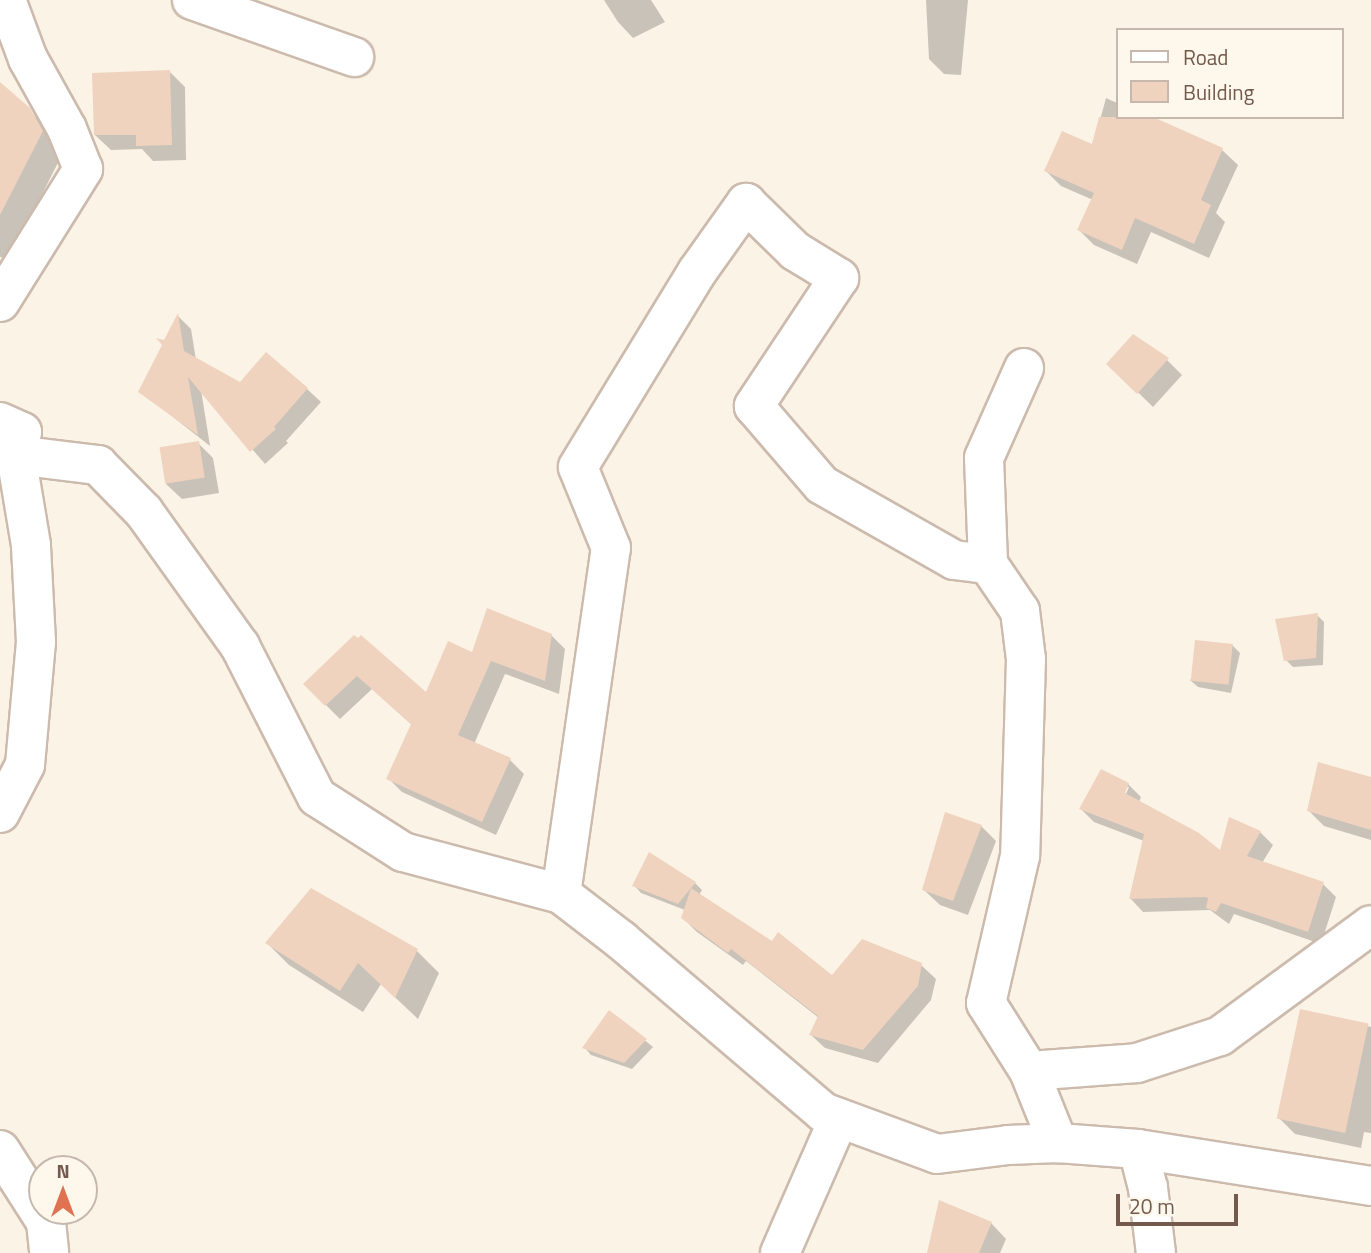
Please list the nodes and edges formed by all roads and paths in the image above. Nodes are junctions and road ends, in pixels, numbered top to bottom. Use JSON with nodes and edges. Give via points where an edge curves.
{"nodes":[{"id":1,"x":6,"y":0,"type":"edge"},
{"id":2,"x":192,"y":0,"type":"edge"},
{"id":3,"x":354,"y":57,"type":"dead end"},
{"id":4,"x":0,"y":302,"type":"edge"},
{"id":5,"x":1024,"y":368,"type":"dead end"},
{"id":6,"x":8,"y":438,"type":"edge"},
{"id":7,"x":988,"y":564,"type":"junction"},
{"id":8,"x":0,"y":813,"type":"edge"},
{"id":9,"x":561,"y":894,"type":"junction"},
{"id":10,"x":1371,"y":925,"type":"edge"},
{"id":11,"x":1029,"y":1072,"type":"junction"},
{"id":12,"x":839,"y":1118,"type":"junction"},
{"id":13,"x":1058,"y":1143,"type":"junction"},
{"id":14,"x":1138,"y":1149,"type":"junction"},
{"id":15,"x":0,"y":1150,"type":"edge"},
{"id":16,"x":1371,"y":1186,"type":"edge"},
{"id":17,"x":49,"y":1253,"type":"edge"},
{"id":18,"x":780,"y":1253,"type":"edge"},
{"id":19,"x":1156,"y":1253,"type":"edge"}],
"edges":[{"from":1,"to":4,"type":"street","via":[[28,59],[67,129],[83,169]]},
{"from":2,"to":3,"type":"street"},
{"from":5,"to":7,"type":"street","via":[[984,458]]},
{"from":6,"to":8,"type":"street","via":[[31,545],[36,642],[25,765]]},
{"from":6,"to":9,"type":"street","via":[[98,465],[144,512],[240,646],[317,797],[403,852]]},
{"from":7,"to":9,"type":"street","via":[[954,560],[822,485],[754,407],[839,278],[794,251],[746,203],[697,272],[578,467],[611,548]]},
{"from":7,"to":11,"type":"street","via":[[1020,611],[1026,659],[1020,856],[986,1003]]},
{"from":9,"to":12,"type":"street","via":[[823,1112]]},
{"from":10,"to":11,"type":"street","via":[[1220,1036],[1137,1063]]},
{"from":11,"to":13,"type":"street"},
{"from":12,"to":13,"type":"street","via":[[937,1154]]},
{"from":12,"to":18,"type":"street"},
{"from":13,"to":14,"type":"street"},
{"from":14,"to":16,"type":"street"},
{"from":14,"to":19,"type":"street"},
{"from":15,"to":17,"type":"street","via":[[46,1222]]}]}
